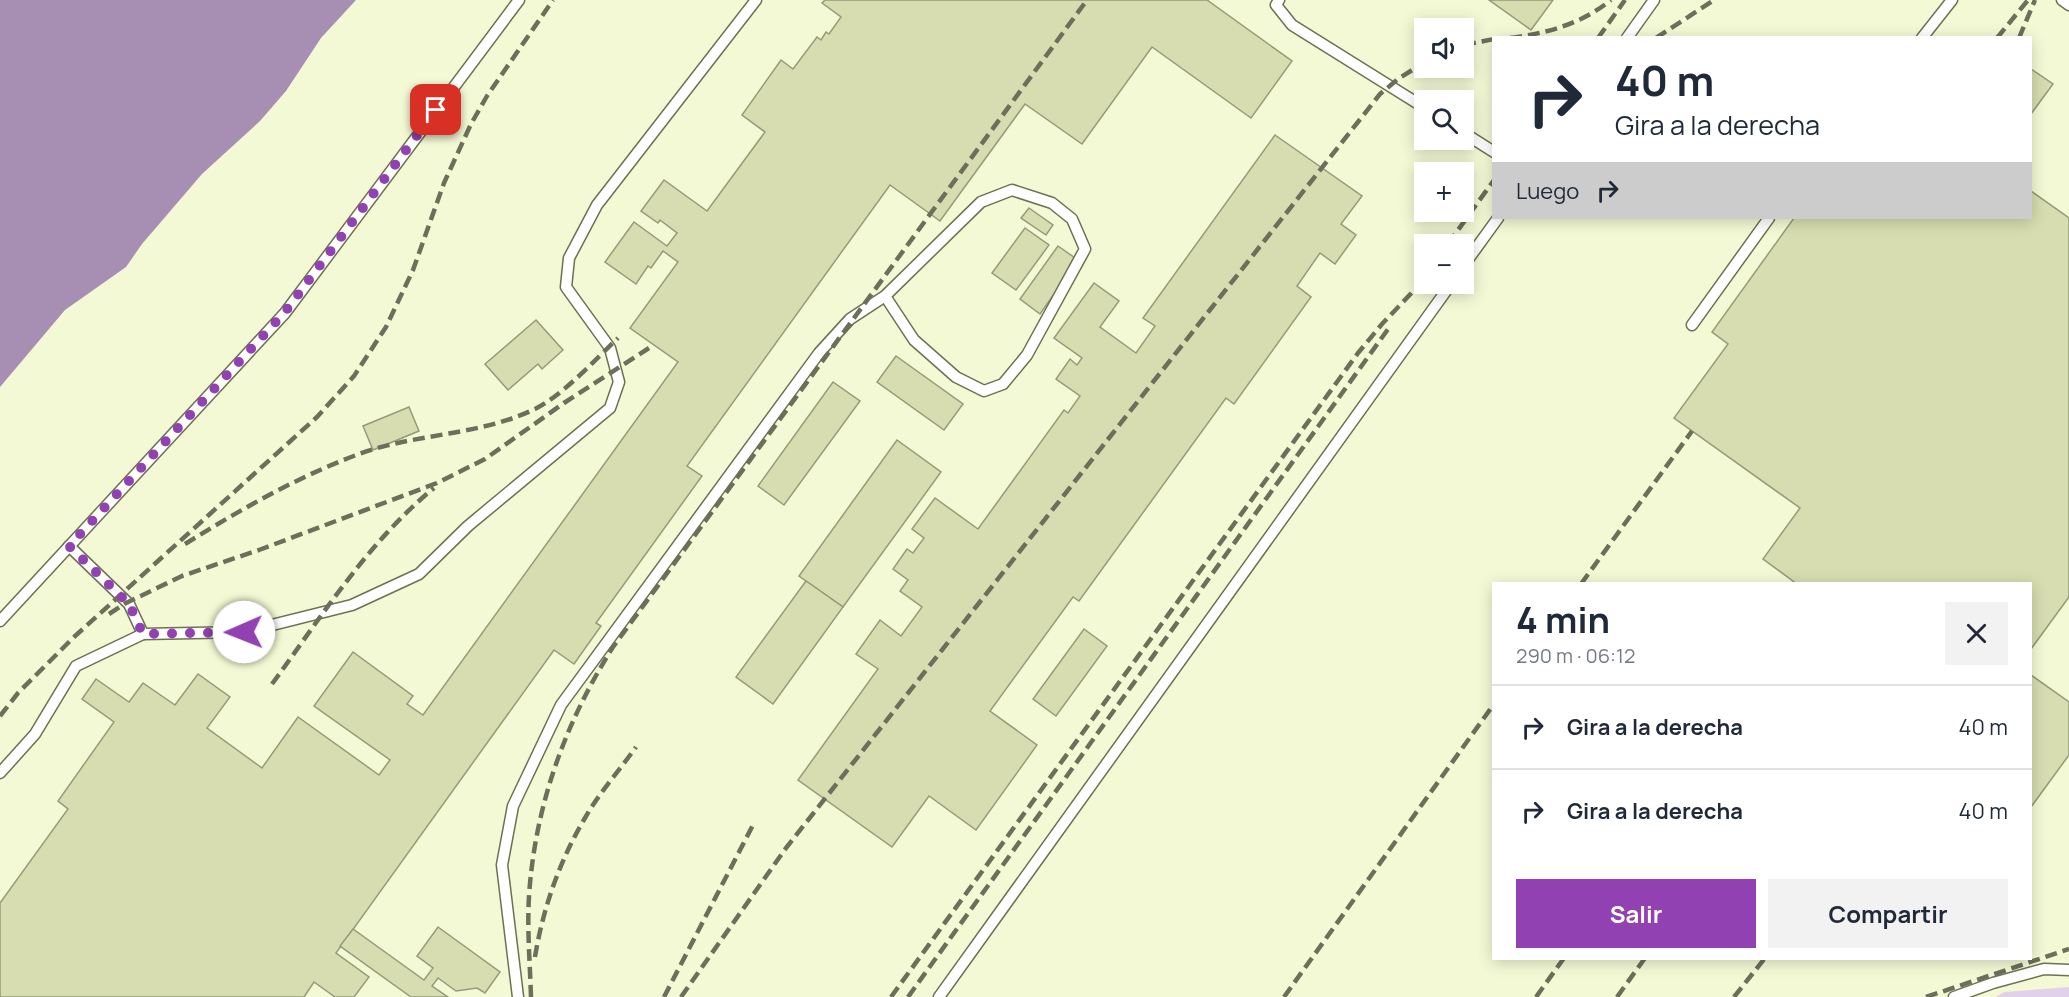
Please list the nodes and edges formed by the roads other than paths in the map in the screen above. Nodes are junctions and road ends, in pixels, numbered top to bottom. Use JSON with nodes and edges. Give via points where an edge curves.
{"nodes":[{"id":1,"x":519,"y":0,"type":"edge"},
{"id":2,"x":756,"y":0,"type":"edge"},
{"id":3,"x":1279,"y":0,"type":"edge"},
{"id":4,"x":1654,"y":0,"type":"edge"},
{"id":5,"x":1952,"y":0,"type":"edge"},
{"id":6,"x":2062,"y":0,"type":"edge"},
{"id":7,"x":2069,"y":5,"type":"edge"},
{"id":8,"x":1628,"y":36,"type":"edge"},
{"id":9,"x":1924,"y":36,"type":"edge"},
{"id":10,"x":1414,"y":101,"type":"edge"},
{"id":11,"x":1474,"y":139,"type":"edge"},
{"id":12,"x":1492,"y":151,"type":"edge"},
{"id":13,"x":1497,"y":219,"type":"edge"},
{"id":14,"x":1768,"y":219,"type":"edge"},
{"id":15,"x":1474,"y":251,"type":"edge"},
{"id":16,"x":1444,"y":294,"type":"edge"},
{"id":17,"x":885,"y":296,"type":"junction"},
{"id":18,"x":1692,"y":325,"type":"dead end"},
{"id":19,"x":69,"y":546,"type":"junction"},
{"id":20,"x":0,"y":621,"type":"edge"},
{"id":21,"x":143,"y":634,"type":"junction"},
{"id":22,"x":0,"y":773,"type":"edge"},
{"id":23,"x":2069,"y":970,"type":"edge"},
{"id":24,"x":518,"y":997,"type":"edge"},
{"id":25,"x":939,"y":997,"type":"edge"},
{"id":26,"x":1954,"y":997,"type":"edge"}],
"edges":[{"from":1,"to":19,"type":"lane","via":[[285,312]]},
{"from":2,"to":21,"type":"lane","via":[[597,205],[569,258],[566,287],[610,348],[619,382],[610,408],[468,526],[419,574],[352,605],[244,632]]},
{"from":3,"to":10,"type":"lane","via":[[1276,5],[1292,25]]},
{"from":4,"to":8,"type":"lane"},
{"from":5,"to":9,"type":"lane"},
{"from":6,"to":7,"type":"lane"},
{"from":11,"to":12,"type":"lane"},
{"from":13,"to":15,"type":"lane"},
{"from":14,"to":18,"type":"lane"},
{"from":16,"to":25,"type":"lane"},
{"from":17,"to":17,"type":"lane","via":[[914,340],[956,377],[984,391],[1003,384],[1027,355],[1085,249],[1072,219],[1059,208],[1012,190],[981,202]]},
{"from":17,"to":24,"type":"lane","via":[[850,319],[819,354],[561,705],[513,806],[502,865]]},
{"from":19,"to":20,"type":"lane"},
{"from":19,"to":21,"type":"lane","via":[[129,604]]},
{"from":21,"to":22,"type":"lane","via":[[76,666],[35,734]]},
{"from":23,"to":26,"type":"lane","via":[[2044,969]]}]}
